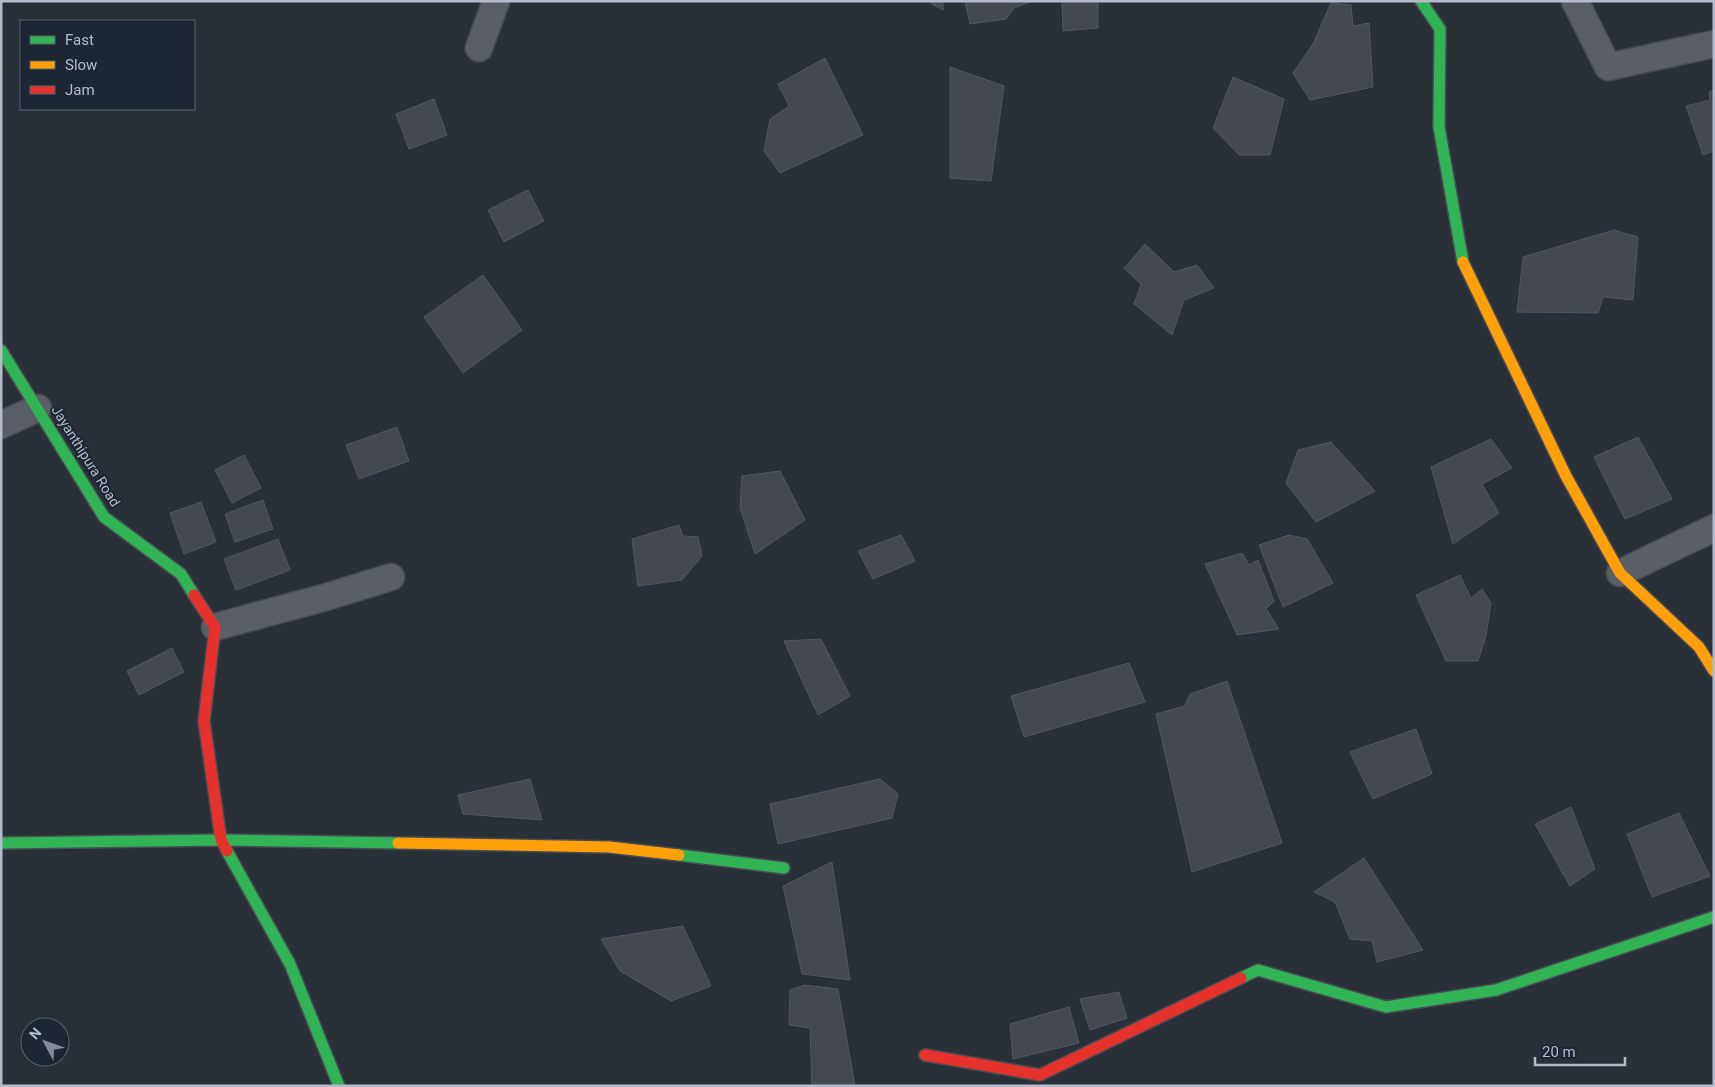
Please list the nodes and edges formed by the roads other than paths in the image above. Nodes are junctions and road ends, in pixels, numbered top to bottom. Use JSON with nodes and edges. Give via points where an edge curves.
{"nodes":[{"id":1,"x":496,"y":1,"type":"edge"},
{"id":2,"x":1421,"y":1,"type":"edge"},
{"id":3,"x":1575,"y":1,"type":"edge"},
{"id":4,"x":1714,"y":44,"type":"edge"},
{"id":5,"x":480,"y":48,"type":"dead end"},
{"id":6,"x":1,"y":350,"type":"edge"},
{"id":7,"x":38,"y":408,"type":"junction"},
{"id":8,"x":1,"y":425,"type":"edge"},
{"id":9,"x":1714,"y":528,"type":"edge"},
{"id":10,"x":1620,"y":574,"type":"junction"},
{"id":11,"x":391,"y":577,"type":"dead end"},
{"id":12,"x":215,"y":627,"type":"junction"},
{"id":13,"x":1714,"y":671,"type":"edge"},
{"id":14,"x":221,"y":840,"type":"junction"},
{"id":15,"x":1,"y":843,"type":"edge"},
{"id":16,"x":784,"y":868,"type":"dead end"},
{"id":17,"x":1714,"y":917,"type":"edge"},
{"id":18,"x":925,"y":1055,"type":"dead end"},
{"id":19,"x":1032,"y":1080,"type":"edge"},
{"id":20,"x":339,"y":1086,"type":"edge"}],
"edges":[{"from":1,"to":5,"type":"street"},
{"from":2,"to":10,"type":"street","via":[[1440,29],[1439,126],[1461,258],[1566,476]]},
{"from":3,"to":4,"type":"street","via":[[1608,67]]},
{"from":6,"to":7,"type":"street","name":"Jayanthipura Road"},
{"from":7,"to":8,"type":"street"},
{"from":7,"to":12,"type":"street","name":"Jayanthipura Road","via":[[104,518],[181,574]]},
{"from":9,"to":10,"type":"street"},
{"from":10,"to":13,"type":"street","via":[[1699,647]]},
{"from":11,"to":12,"type":"street"},
{"from":12,"to":14,"type":"street","via":[[204,721]]},
{"from":14,"to":15,"type":"street"},
{"from":14,"to":16,"type":"street","via":[[609,847]]},
{"from":14,"to":20,"type":"street","via":[[290,964]]},
{"from":17,"to":19,"type":"street","via":[[1496,990],[1386,1007],[1258,970]]},
{"from":18,"to":19,"type":"street"}]}
